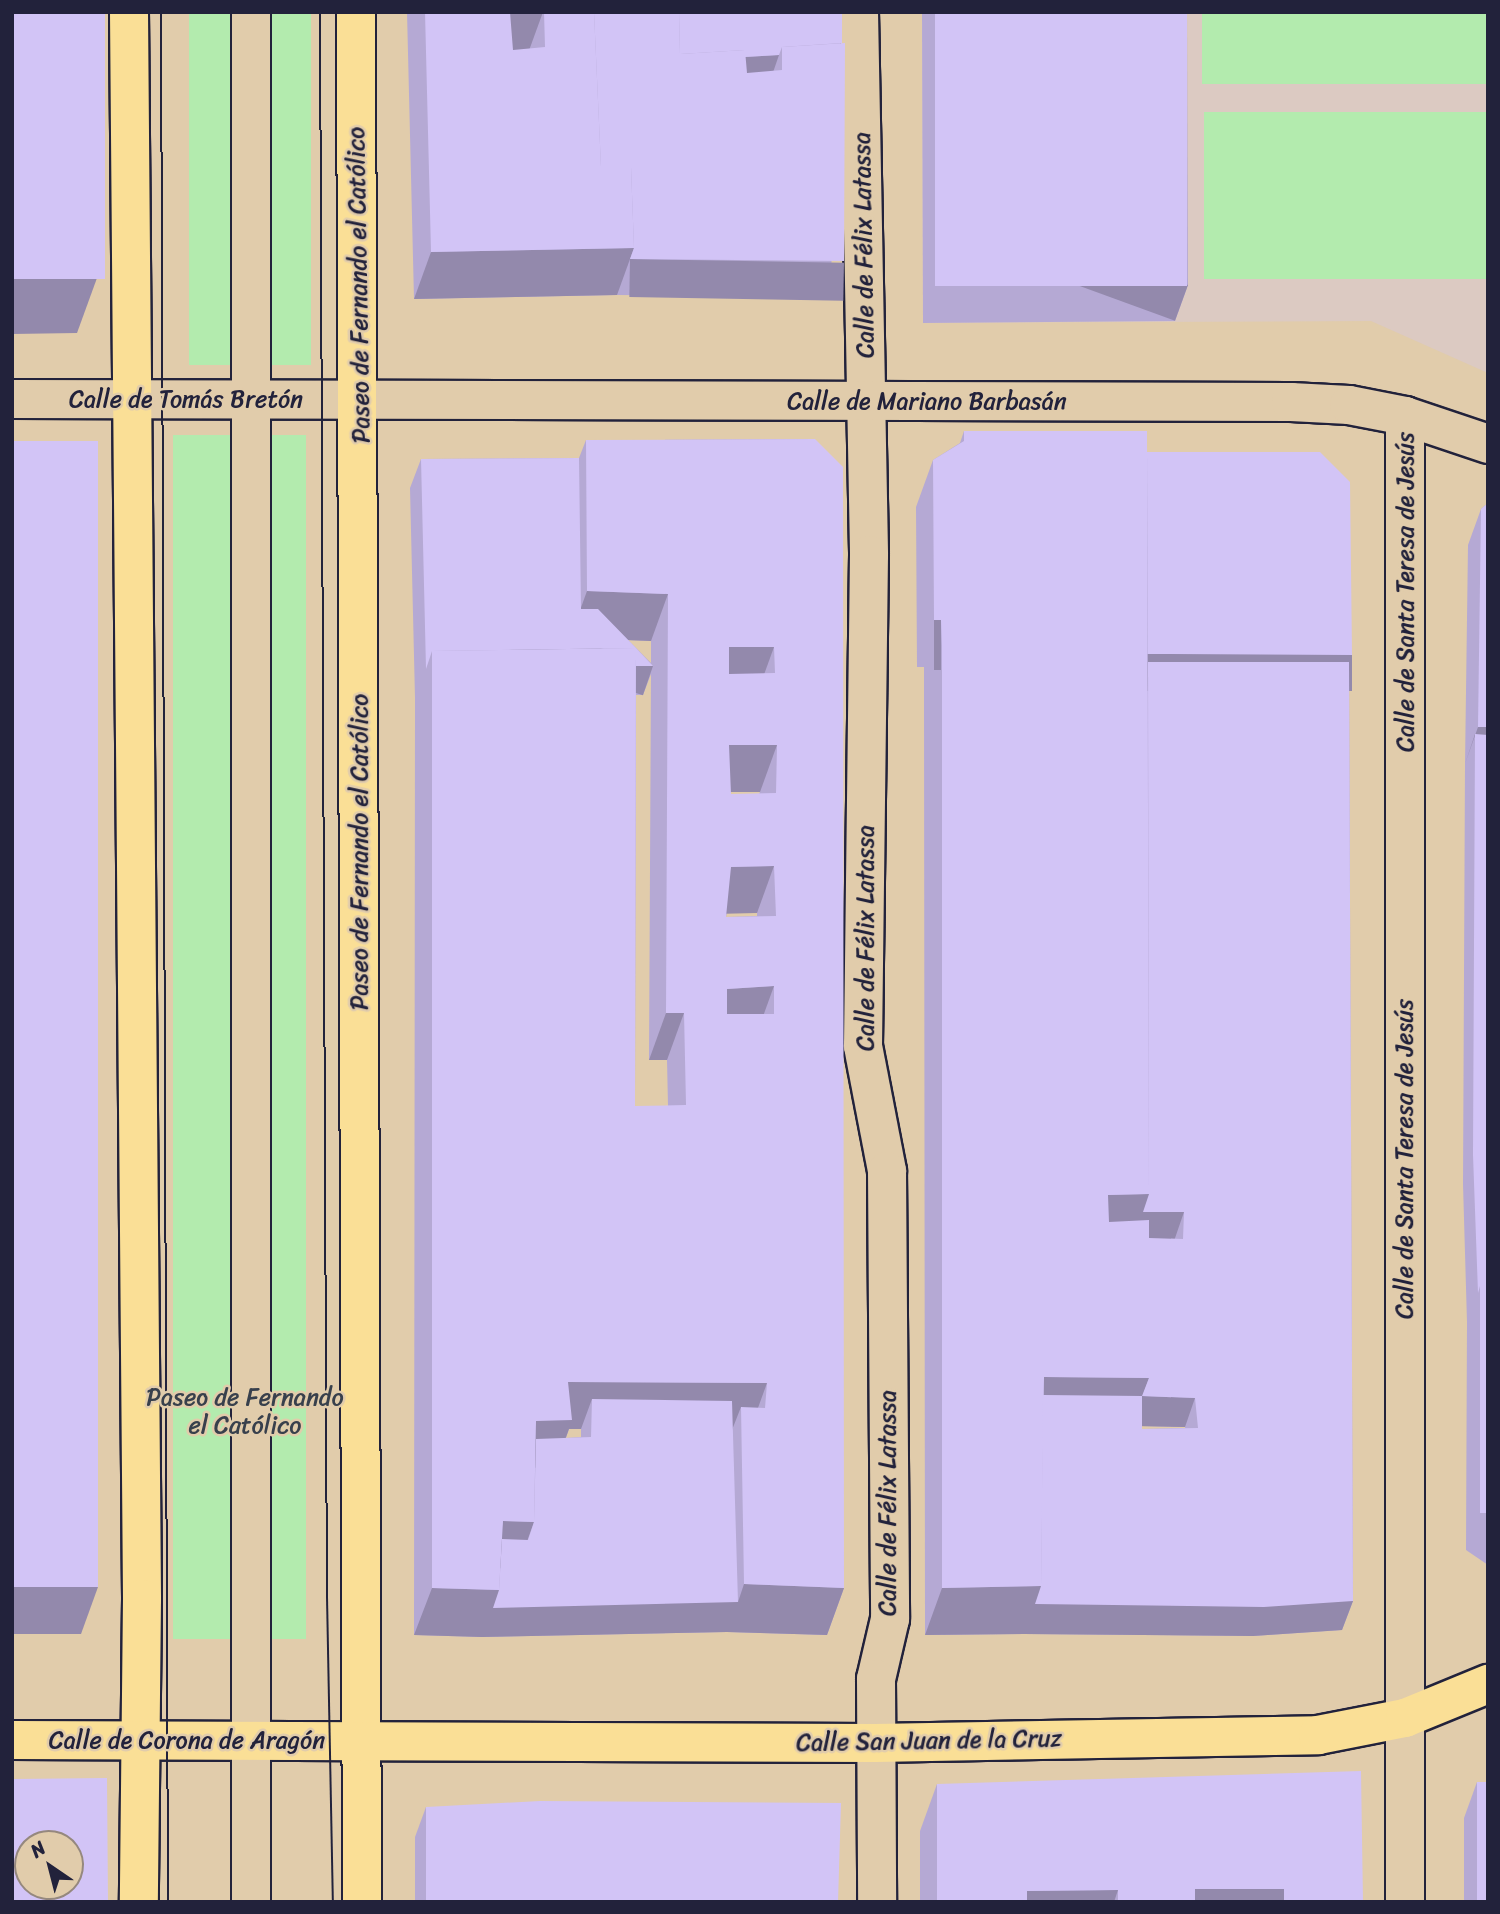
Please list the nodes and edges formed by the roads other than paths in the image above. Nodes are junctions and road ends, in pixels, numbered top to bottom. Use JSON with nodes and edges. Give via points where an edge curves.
{"nodes":[{"id":1,"x":129,"y":12,"type":"edge"},
{"id":2,"x":251,"y":12,"type":"edge"},
{"id":3,"x":356,"y":12,"type":"edge"},
{"id":4,"x":859,"y":12,"type":"edge"},
{"id":5,"x":12,"y":399,"type":"edge"},
{"id":6,"x":129,"y":400,"type":"junction"},
{"id":7,"x":250,"y":400,"type":"junction"},
{"id":8,"x":360,"y":400,"type":"junction"},
{"id":9,"x":868,"y":403,"type":"junction"},
{"id":10,"x":1405,"y":416,"type":"junction"},
{"id":11,"x":1488,"y":444,"type":"edge"},
{"id":12,"x":1488,"y":1685,"type":"edge"},
{"id":13,"x":1405,"y":1718,"type":"junction"},
{"id":14,"x":12,"y":1740,"type":"edge"},
{"id":15,"x":139,"y":1740,"type":"junction"},
{"id":16,"x":250,"y":1742,"type":"junction"},
{"id":17,"x":362,"y":1743,"type":"junction"},
{"id":18,"x":875,"y":1743,"type":"junction"},
{"id":19,"x":139,"y":1902,"type":"edge"},
{"id":20,"x":251,"y":1902,"type":"edge"},
{"id":21,"x":362,"y":1902,"type":"edge"},
{"id":22,"x":877,"y":1902,"type":"edge"},
{"id":23,"x":1405,"y":1902,"type":"edge"}],
"edges":[{"from":1,"to":6,"type":"main road"},
{"from":2,"to":7,"type":"street"},
{"from":3,"to":8,"type":"main road","name":"Paseo de Fernando el Católico"},
{"from":4,"to":9,"type":"street","name":"Calle de Félix Latassa"},
{"from":5,"to":6,"type":"street","name":"Calle de Tomás Bretón"},
{"from":6,"to":7,"type":"street","name":"Calle de Tomás Bretón"},
{"from":6,"to":15,"type":"main road","via":[[142,1586]]},
{"from":7,"to":8,"type":"street","name":"Calle de Tomás Bretón"},
{"from":7,"to":16,"type":"street"},
{"from":8,"to":9,"type":"street","name":"Calle de Mariano Barbasán"},
{"from":8,"to":17,"type":"main road","name":"Paseo de Fernando el Católico","via":[[358,1597]]},
{"from":9,"to":10,"type":"street","name":"Calle de Mariano Barbasán","via":[[1291,402],[1349,405]]},
{"from":9,"to":18,"type":"street","name":"Calle de Félix Latassa","via":[[863,1046],[887,1171],[890,1606],[876,1679]]},
{"from":10,"to":11,"type":"street","name":"Calle de Mariano Barbasán"},
{"from":10,"to":13,"type":"street","name":"Calle de Santa Teresa de Jesús"},
{"from":12,"to":13,"type":"main road","name":"Calle San Juan de la Cruz"},
{"from":13,"to":18,"type":"main road","name":"Calle San Juan de la Cruz","via":[[1318,1735]]},
{"from":13,"to":23,"type":"street","name":"Calle de Santa Teresa de Jesús"},
{"from":14,"to":15,"type":"main road","name":"Calle de Corona de Aragón"},
{"from":15,"to":16,"type":"main road","name":"Calle de Corona de Aragón"},
{"from":15,"to":19,"type":"main road"},
{"from":16,"to":17,"type":"main road","name":"Calle de Corona de Aragón"},
{"from":16,"to":20,"type":"street"},
{"from":17,"to":18,"type":"main road","name":"Calle San Juan de la Cruz"},
{"from":17,"to":21,"type":"main road","name":"Paseo de Fernando el Católico"},
{"from":18,"to":22,"type":"street","name":"Calle de Félix Latassa"}]}
